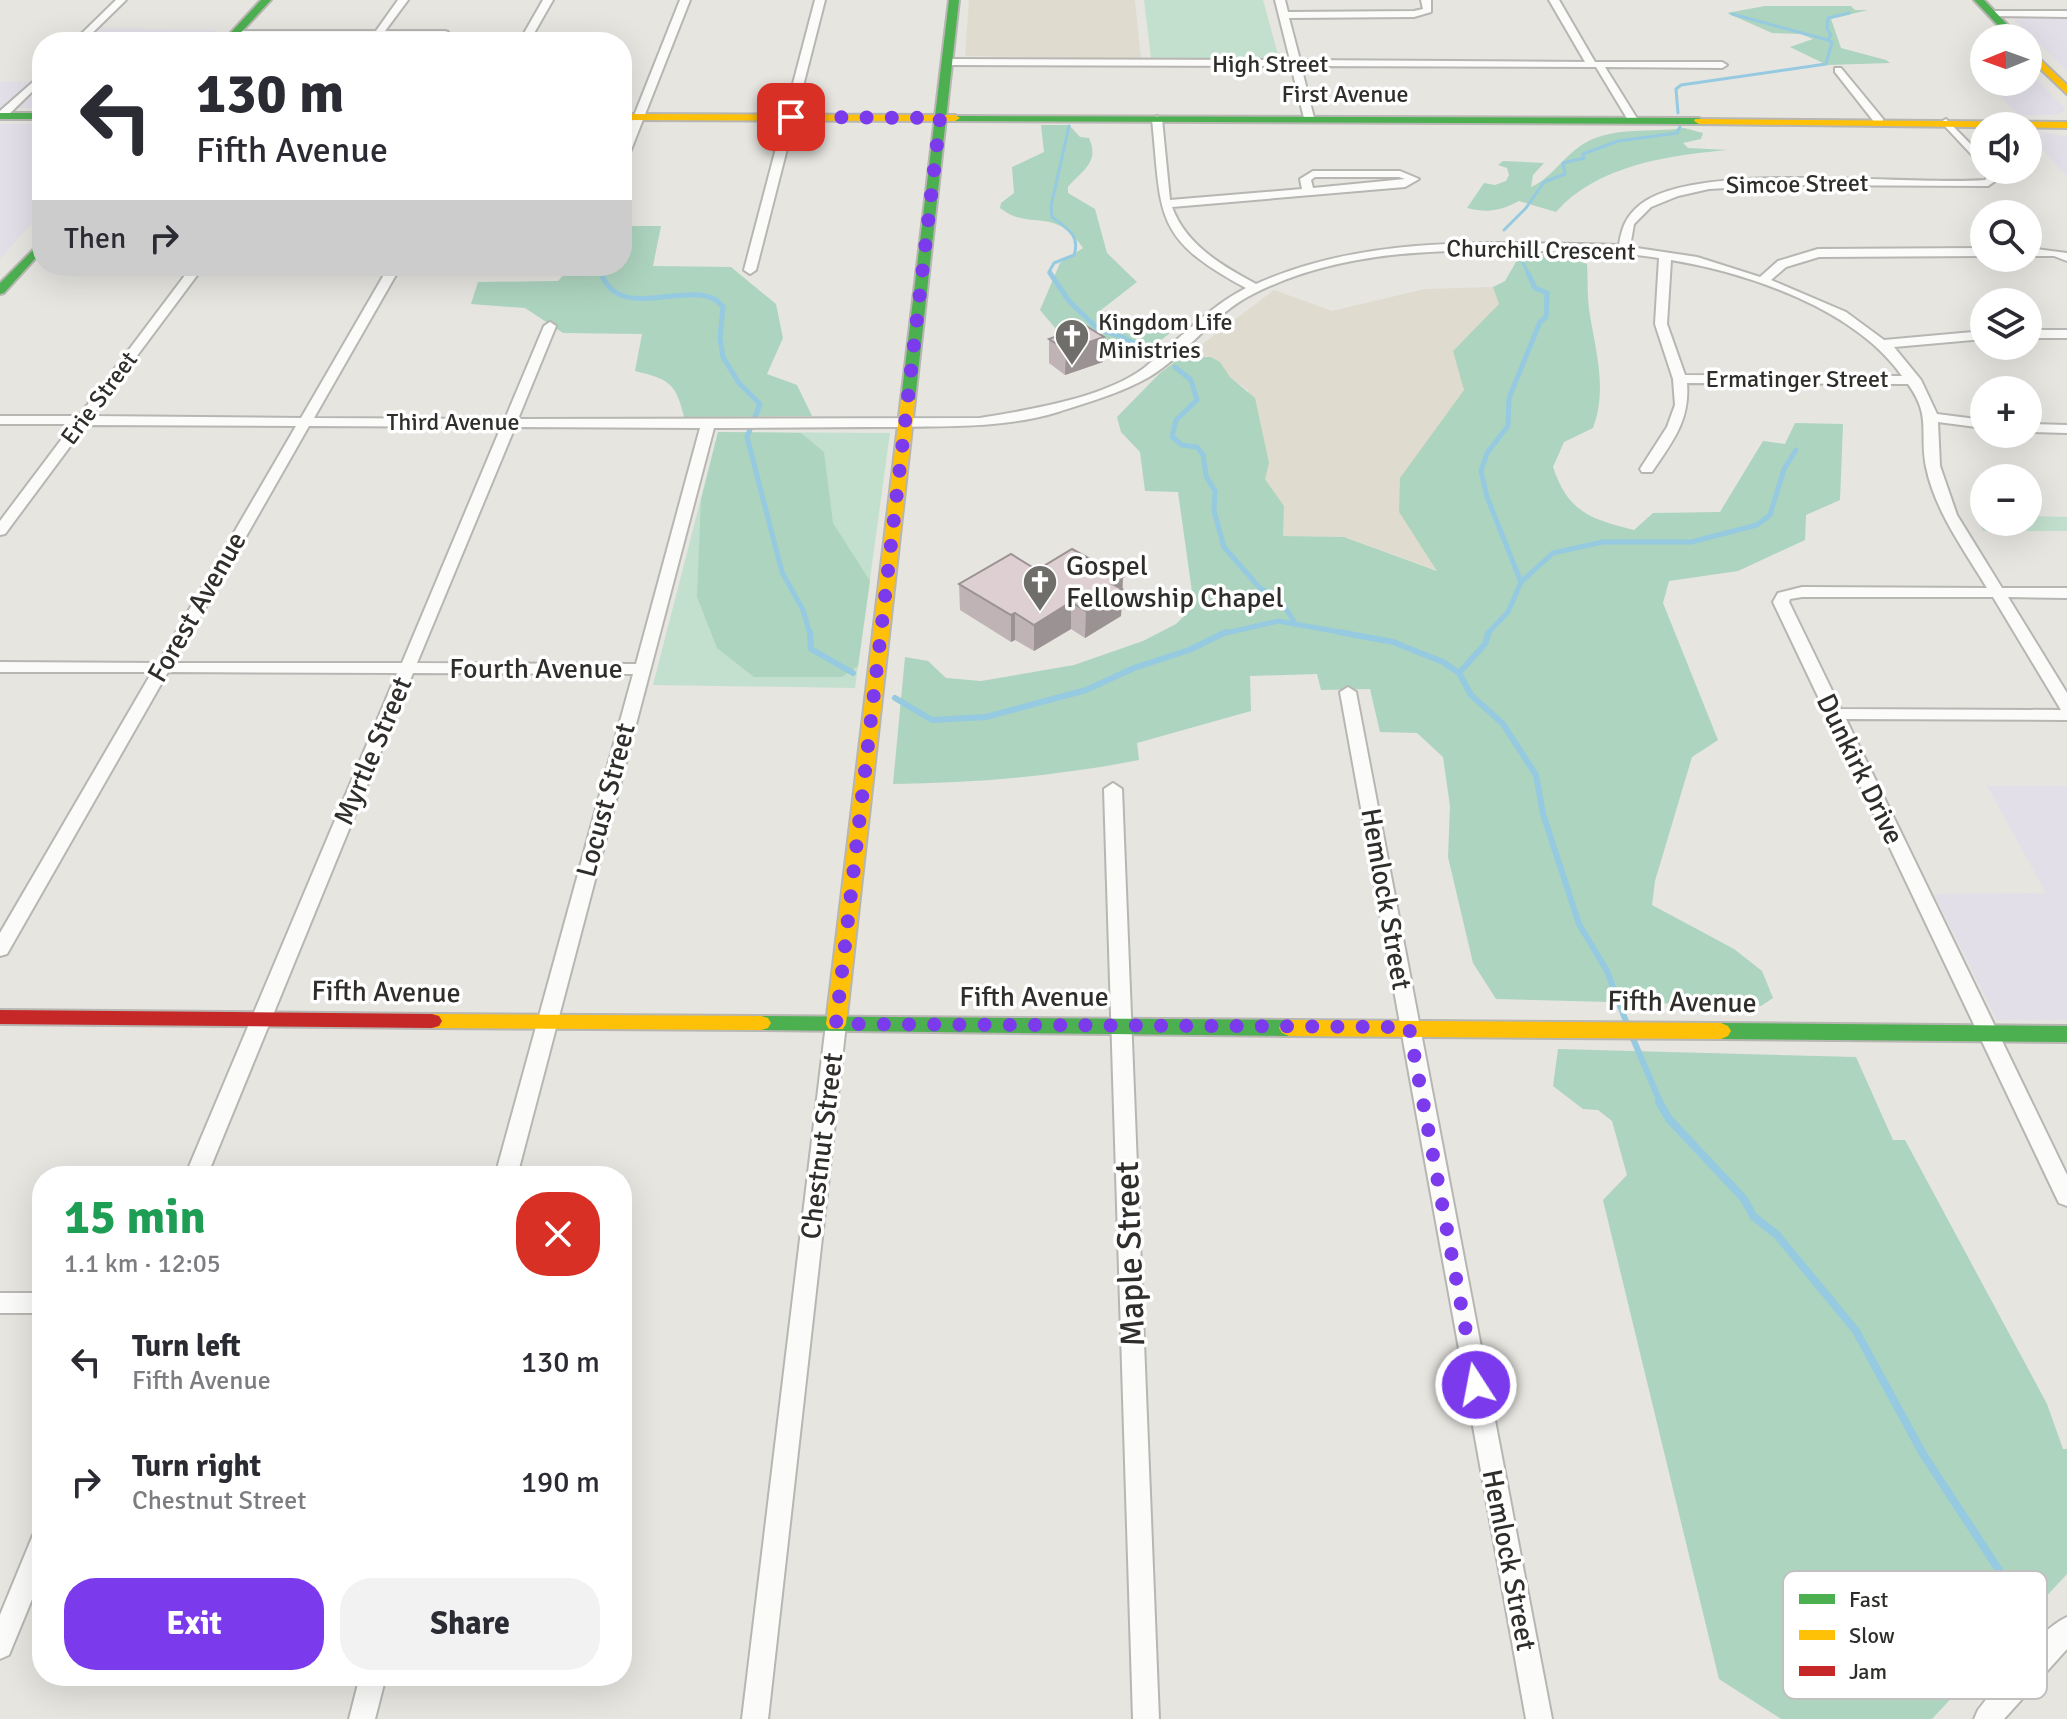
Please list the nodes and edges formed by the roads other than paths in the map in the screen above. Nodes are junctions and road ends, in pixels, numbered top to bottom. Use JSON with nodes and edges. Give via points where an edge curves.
{"nodes":[{"id":1,"x":121,"y":0,"type":"edge"},
{"id":2,"x":266,"y":0,"type":"edge"},
{"id":3,"x":403,"y":0,"type":"edge"},
{"id":4,"x":548,"y":0,"type":"edge"},
{"id":5,"x":685,"y":0,"type":"edge"},
{"id":6,"x":820,"y":0,"type":"edge"},
{"id":7,"x":954,"y":0,"type":"edge"},
{"id":8,"x":1280,"y":0,"type":"edge"},
{"id":9,"x":1426,"y":0,"type":"edge"},
{"id":10,"x":1554,"y":0,"type":"edge"},
{"id":11,"x":1979,"y":0,"type":"edge"},
{"id":12,"x":1992,"y":14,"type":"junction"},
{"id":13,"x":2067,"y":14,"type":"edge"},
{"id":14,"x":1284,"y":15,"type":"junction"},
{"id":15,"x":2002,"y":24,"type":"edge"},
{"id":16,"x":88,"y":32,"type":"edge"},
{"id":17,"x":237,"y":32,"type":"edge"},
{"id":18,"x":379,"y":32,"type":"edge"},
{"id":19,"x":530,"y":32,"type":"edge"},
{"id":20,"x":948,"y":62,"type":"junction"},
{"id":21,"x":1296,"y":64,"type":"junction"},
{"id":22,"x":1595,"y":65,"type":"junction"},
{"id":23,"x":1722,"y":65,"type":"dead end"},
{"id":24,"x":2042,"y":65,"type":"edge"},
{"id":25,"x":1838,"y":70,"type":"dead end"},
{"id":26,"x":32,"y":87,"type":"edge"},
{"id":27,"x":2067,"y":91,"type":"edge"},
{"id":28,"x":632,"y":115,"type":"edge"},
{"id":29,"x":1,"y":116,"type":"edge"},
{"id":30,"x":32,"y":116,"type":"edge"},
{"id":31,"x":632,"y":117,"type":"edge"},
{"id":32,"x":791,"y":117,"type":"junction"},
{"id":33,"x":940,"y":118,"type":"junction"},
{"id":34,"x":1309,"y":118,"type":"junction"},
{"id":35,"x":2067,"y":118,"type":"edge"},
{"id":36,"x":1157,"y":119,"type":"junction"},
{"id":37,"x":1633,"y":120,"type":"junction"},
{"id":38,"x":1879,"y":121,"type":"junction"},
{"id":39,"x":1946,"y":122,"type":"junction"},
{"id":40,"x":1970,"y":123,"type":"edge"},
{"id":41,"x":2042,"y":123,"type":"edge"},
{"id":42,"x":2042,"y":125,"type":"edge"},
{"id":43,"x":2067,"y":127,"type":"edge"},
{"id":44,"x":1970,"y":149,"type":"edge"},
{"id":45,"x":1970,"y":184,"type":"edge"},
{"id":46,"x":1309,"y":193,"type":"junction"},
{"id":47,"x":1166,"y":204,"type":"junction"},
{"id":48,"x":1624,"y":249,"type":"junction"},
{"id":49,"x":1970,"y":252,"type":"edge"},
{"id":50,"x":2042,"y":253,"type":"edge"},
{"id":51,"x":32,"y":255,"type":"edge"},
{"id":52,"x":1665,"y":255,"type":"junction"},
{"id":53,"x":2067,"y":257,"type":"edge"},
{"id":54,"x":750,"y":270,"type":"dead end"},
{"id":55,"x":191,"y":276,"type":"edge"},
{"id":56,"x":389,"y":276,"type":"edge"},
{"id":57,"x":1764,"y":280,"type":"junction"},
{"id":58,"x":1255,"y":288,"type":"junction"},
{"id":59,"x":0,"y":290,"type":"edge"},
{"id":60,"x":550,"y":326,"type":"dead end"},
{"id":61,"x":2042,"y":334,"type":"edge"},
{"id":62,"x":2067,"y":334,"type":"edge"},
{"id":63,"x":1970,"y":336,"type":"edge"},
{"id":64,"x":1883,"y":344,"type":"junction"},
{"id":65,"x":1680,"y":379,"type":"junction"},
{"id":66,"x":1914,"y":380,"type":"junction"},
{"id":67,"x":1931,"y":417,"type":"junction"},
{"id":68,"x":0,"y":420,"type":"edge"},
{"id":69,"x":83,"y":420,"type":"junction"},
{"id":70,"x":306,"y":421,"type":"junction"},
{"id":71,"x":511,"y":422,"type":"junction"},
{"id":72,"x":1970,"y":422,"type":"edge"},
{"id":73,"x":708,"y":424,"type":"junction"},
{"id":74,"x":905,"y":424,"type":"junction"},
{"id":75,"x":2042,"y":428,"type":"edge"},
{"id":76,"x":2067,"y":429,"type":"edge"},
{"id":77,"x":1647,"y":469,"type":"dead end"},
{"id":78,"x":0,"y":531,"type":"edge"},
{"id":79,"x":1996,"y":593,"type":"junction"},
{"id":80,"x":2067,"y":593,"type":"edge"},
{"id":81,"x":0,"y":667,"type":"edge"},
{"id":82,"x":162,"y":668,"type":"junction"},
{"id":83,"x":641,"y":669,"type":"junction"},
{"id":84,"x":408,"y":670,"type":"junction"},
{"id":85,"x":1348,"y":692,"type":"dead end"},
{"id":86,"x":2067,"y":706,"type":"edge"},
{"id":87,"x":1834,"y":714,"type":"junction"},
{"id":88,"x":2067,"y":715,"type":"edge"},
{"id":89,"x":1113,"y":789,"type":"dead end"},
{"id":90,"x":0,"y":949,"type":"edge"},
{"id":91,"x":0,"y":1017,"type":"edge"},
{"id":92,"x":262,"y":1019,"type":"junction"},
{"id":93,"x":548,"y":1021,"type":"junction"},
{"id":94,"x":836,"y":1024,"type":"junction"},
{"id":95,"x":1123,"y":1026,"type":"junction"},
{"id":96,"x":1409,"y":1027,"type":"junction"},
{"id":97,"x":1987,"y":1033,"type":"junction"},
{"id":98,"x":2067,"y":1034,"type":"edge"},
{"id":99,"x":200,"y":1166,"type":"edge"},
{"id":100,"x":509,"y":1166,"type":"edge"},
{"id":101,"x":2067,"y":1197,"type":"edge"},
{"id":102,"x":0,"y":1303,"type":"edge"},
{"id":103,"x":32,"y":1303,"type":"edge"},
{"id":104,"x":32,"y":1568,"type":"edge"},
{"id":105,"x":2067,"y":1630,"type":"edge"},
{"id":106,"x":0,"y":1646,"type":"edge"},
{"id":107,"x":2047,"y":1650,"type":"edge"},
{"id":108,"x":370,"y":1686,"type":"edge"},
{"id":109,"x":2004,"y":1699,"type":"edge"},
{"id":110,"x":362,"y":1719,"type":"edge"},
{"id":111,"x":755,"y":1719,"type":"edge"},
{"id":112,"x":1146,"y":1719,"type":"edge"},
{"id":113,"x":1539,"y":1719,"type":"edge"},
{"id":114,"x":1987,"y":1719,"type":"edge"}],
"edges":[{"from":1,"to":16,"type":"street"},
{"from":2,"to":17,"type":"street"},
{"from":3,"to":18,"type":"street"},
{"from":4,"to":19,"type":"street"},
{"from":5,"to":28,"type":"street"},
{"from":6,"to":32,"type":"street"},
{"from":7,"to":20,"type":"street","name":"Chestnut Street"},
{"from":8,"to":14,"type":"street"},
{"from":9,"to":14,"type":"street","via":[[1428,10],[1409,15]]},
{"from":10,"to":22,"type":"street"},
{"from":11,"to":12,"type":"street"},
{"from":12,"to":13,"type":"street"},
{"from":12,"to":15,"type":"street"},
{"from":14,"to":21,"type":"street"},
{"from":20,"to":21,"type":"street","name":"High Street"},
{"from":20,"to":33,"type":"street","name":"Chestnut Street"},
{"from":21,"to":22,"type":"street","name":"High Street"},
{"from":21,"to":34,"type":"street"},
{"from":22,"to":23,"type":"street","name":"High Street"},
{"from":22,"to":37,"type":"street"},
{"from":24,"to":27,"type":"street"},
{"from":25,"to":38,"type":"street"},
{"from":26,"to":29,"type":"street"},
{"from":29,"to":30,"type":"street"},
{"from":31,"to":32,"type":"street","name":"First Avenue"},
{"from":32,"to":33,"type":"street","name":"First Avenue"},
{"from":32,"to":54,"type":"street"},
{"from":33,"to":36,"type":"street","name":"First Avenue"},
{"from":33,"to":74,"type":"street","name":"Chestnut Street"},
{"from":34,"to":36,"type":"street","name":"First Avenue"},
{"from":34,"to":37,"type":"street","name":"First Avenue"},
{"from":35,"to":41,"type":"street"},
{"from":36,"to":47,"type":"street"},
{"from":37,"to":38,"type":"street","name":"First Avenue"},
{"from":38,"to":39,"type":"street","name":"First Avenue"},
{"from":39,"to":40,"type":"street","name":"First Avenue"},
{"from":39,"to":44,"type":"street"},
{"from":42,"to":43,"type":"street","name":"First Avenue"},
{"from":45,"to":48,"type":"street","name":"Simcoe Street","via":[[1739,183],[1690,189],[1640,210],[1627,227]]},
{"from":46,"to":46,"type":"street","via":[[1405,184],[1414,179],[1400,174],[1313,174],[1305,179]]},
{"from":46,"to":47,"type":"street"},
{"from":47,"to":58,"type":"street","via":[[1191,246]]},
{"from":48,"to":52,"type":"street","name":"Churchill Crescent"},
{"from":48,"to":58,"type":"street","name":"Churchill Crescent","via":[[1405,249],[1326,263]]},
{"from":49,"to":57,"type":"street","via":[[1818,253],[1782,264]]},
{"from":50,"to":53,"type":"street"},
{"from":51,"to":59,"type":"street"},
{"from":52,"to":57,"type":"street","name":"Churchill Crescent"},
{"from":52,"to":65,"type":"street","via":[[1661,324]]},
{"from":55,"to":69,"type":"street","name":"Erie Street"},
{"from":56,"to":70,"type":"street","name":"Forest Avenue"},
{"from":57,"to":64,"type":"street","name":"Churchill Crescent","via":[[1826,306]]},
{"from":58,"to":74,"type":"street","name":"Churchill Crescent","via":[[1219,310],[1146,373],[1095,397],[1009,418]]},
{"from":60,"to":71,"type":"street","name":"Myrtle Street"},
{"from":61,"to":62,"type":"street"},
{"from":63,"to":64,"type":"street"},
{"from":64,"to":66,"type":"street","name":"Churchill Crescent"},
{"from":65,"to":66,"type":"street","name":"Ermatinger Street"},
{"from":65,"to":77,"type":"street","via":[[1679,416]]},
{"from":66,"to":67,"type":"street","name":"Churchill Crescent"},
{"from":67,"to":72,"type":"street"},
{"from":67,"to":79,"type":"street","name":"Churchill Crescent","via":[[1932,456],[1941,493]]},
{"from":68,"to":69,"type":"street","name":"Third Avenue"},
{"from":69,"to":70,"type":"street","name":"Third Avenue"},
{"from":69,"to":78,"type":"street","name":"Erie Street"},
{"from":70,"to":71,"type":"street","name":"Third Avenue"},
{"from":70,"to":82,"type":"street","name":"Forest Avenue"},
{"from":71,"to":73,"type":"street","name":"Third Avenue"},
{"from":71,"to":84,"type":"street","name":"Myrtle Street"},
{"from":73,"to":74,"type":"street","name":"Third Avenue"},
{"from":73,"to":83,"type":"street","name":"Locust Street"},
{"from":74,"to":94,"type":"street","name":"Chestnut Street"},
{"from":75,"to":76,"type":"street"},
{"from":79,"to":80,"type":"street","name":"Dunkirk Drive"},
{"from":79,"to":86,"type":"street","name":"Churchill Crescent"},
{"from":79,"to":87,"type":"street","name":"Dunkirk Drive","via":[[1783,596],[1783,612]]},
{"from":81,"to":82,"type":"street","name":"Fourth Avenue"},
{"from":82,"to":84,"type":"street","name":"Fourth Avenue"},
{"from":82,"to":90,"type":"street","name":"Forest Avenue"},
{"from":83,"to":84,"type":"street","name":"Fourth Avenue"},
{"from":83,"to":93,"type":"street","name":"Locust Street"},
{"from":84,"to":92,"type":"street","name":"Myrtle Street"},
{"from":85,"to":96,"type":"street","name":"Hemlock Street"},
{"from":87,"to":88,"type":"street"},
{"from":87,"to":97,"type":"street","name":"Dunkirk Drive"},
{"from":89,"to":95,"type":"street","name":"Maple Street"},
{"from":91,"to":92,"type":"street","name":"Fifth Avenue"},
{"from":92,"to":93,"type":"street","name":"Fifth Avenue"},
{"from":92,"to":99,"type":"street","name":"Myrtle Street"},
{"from":93,"to":94,"type":"street","name":"Fifth Avenue"},
{"from":93,"to":100,"type":"street","name":"Locust Street"},
{"from":94,"to":95,"type":"street","name":"Fifth Avenue"},
{"from":94,"to":111,"type":"street","name":"Chestnut Street"},
{"from":95,"to":96,"type":"street","name":"Fifth Avenue"},
{"from":95,"to":112,"type":"street","name":"Maple Street"},
{"from":96,"to":97,"type":"street","name":"Fifth Avenue"},
{"from":96,"to":113,"type":"street","name":"Hemlock Street"},
{"from":97,"to":98,"type":"street","name":"Fifth Avenue"},
{"from":97,"to":101,"type":"street","name":"Dunkirk Drive"},
{"from":102,"to":103,"type":"street"},
{"from":104,"to":106,"type":"street"},
{"from":105,"to":107,"type":"street"},
{"from":108,"to":110,"type":"street"},
{"from":109,"to":114,"type":"street"}]}
